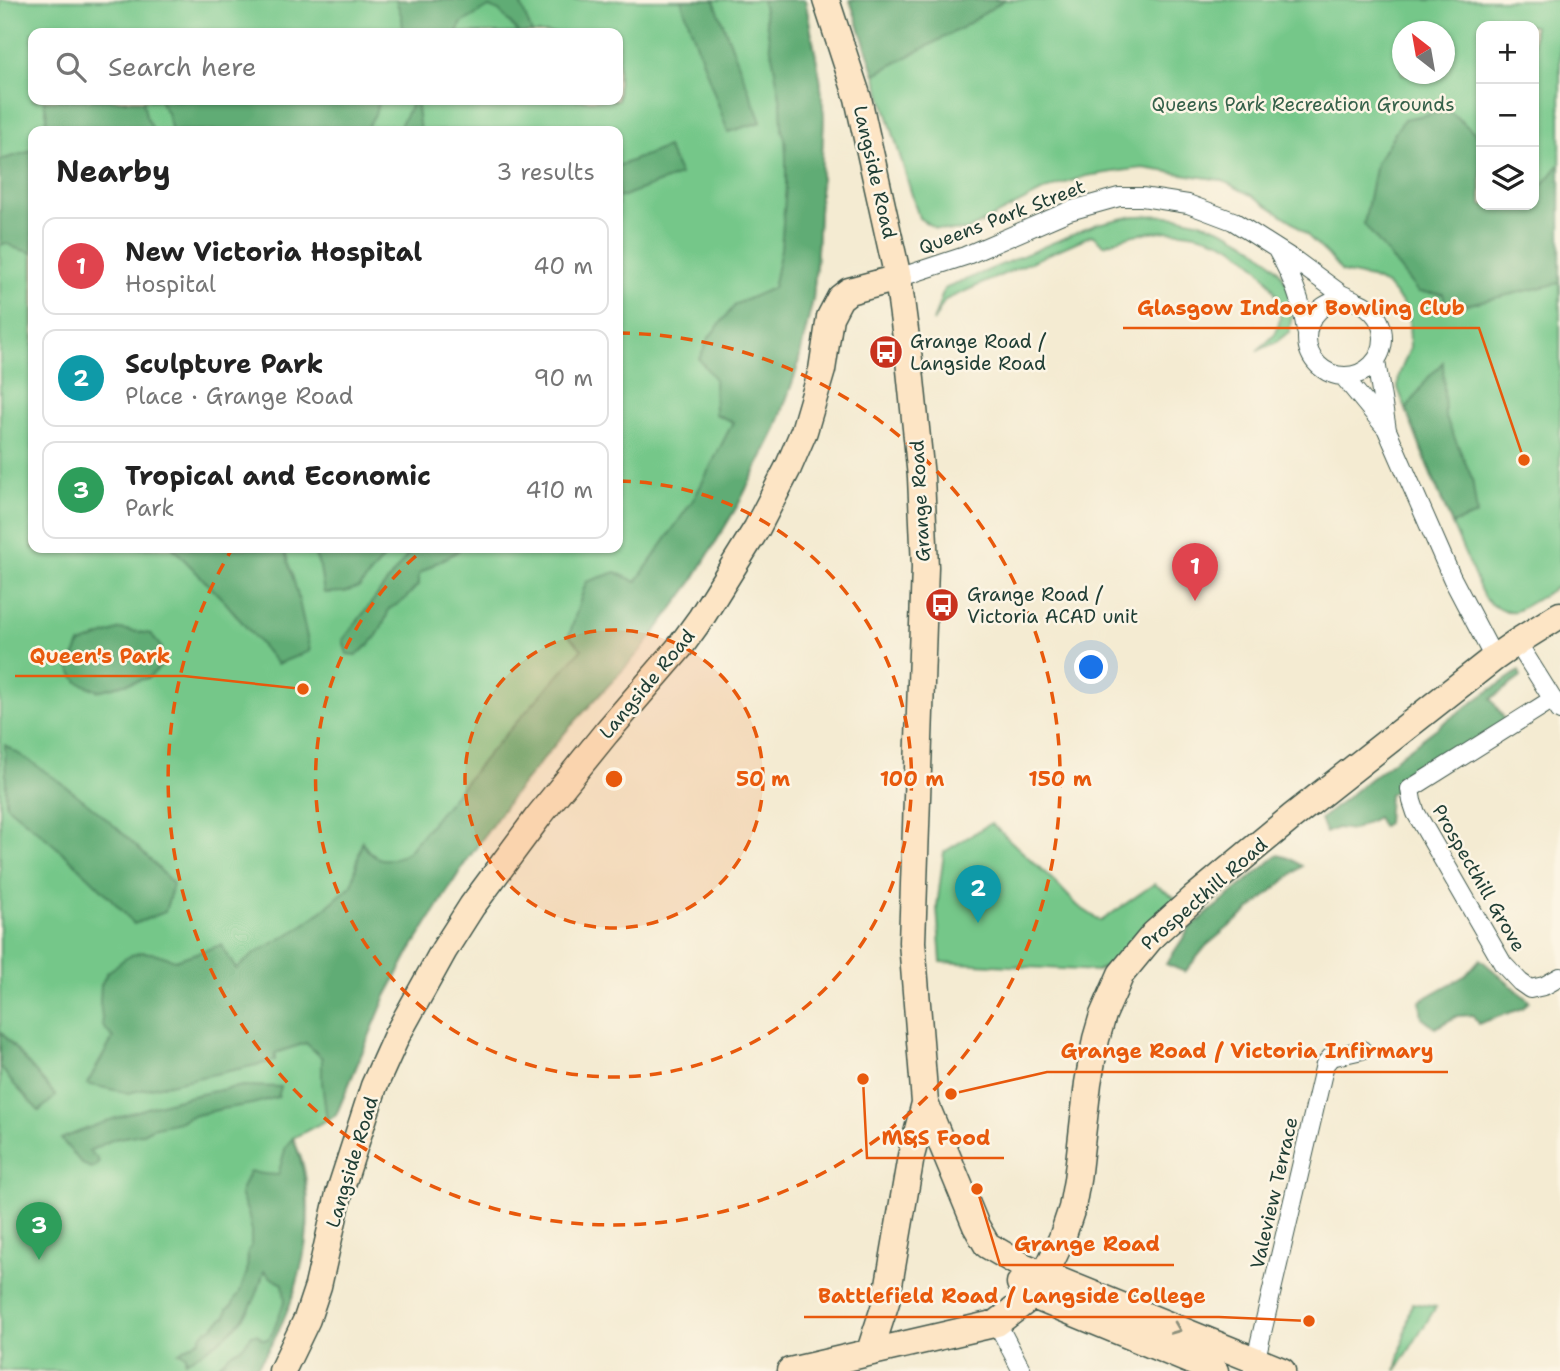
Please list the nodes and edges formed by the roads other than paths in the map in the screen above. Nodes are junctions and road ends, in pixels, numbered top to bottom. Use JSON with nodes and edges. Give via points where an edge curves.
{"nodes":[{"id":1,"x":826,"y":0,"type":"edge"},
{"id":2,"x":1276,"y":250,"type":"junction"},
{"id":3,"x":898,"y":278,"type":"junction"},
{"id":4,"x":1354,"y":300,"type":"junction"},
{"id":5,"x":1306,"y":333,"type":"junction"},
{"id":6,"x":1376,"y":361,"type":"junction"},
{"id":7,"x":1343,"y":376,"type":"junction"},
{"id":8,"x":1387,"y":430,"type":"junction"},
{"id":9,"x":1560,"y":615,"type":"edge"},
{"id":10,"x":1517,"y":642,"type":"junction"},
{"id":11,"x":1494,"y":658,"type":"junction"},
{"id":12,"x":1556,"y":705,"type":"edge"},
{"id":13,"x":1560,"y":977,"type":"edge"},
{"id":14,"x":1362,"y":1049,"type":"dead end"},
{"id":15,"x":925,"y":1103,"type":"junction"},
{"id":16,"x":1038,"y":1285,"type":"junction"},
{"id":17,"x":997,"y":1323,"type":"junction"},
{"id":18,"x":872,"y":1361,"type":"edge"},
{"id":19,"x":1255,"y":1366,"type":"edge"},
{"id":20,"x":282,"y":1371,"type":"edge"},
{"id":21,"x":790,"y":1371,"type":"edge"},
{"id":22,"x":1022,"y":1371,"type":"edge"},
{"id":23,"x":1215,"y":1371,"type":"edge"},
{"id":24,"x":1282,"y":1371,"type":"edge"}],
"edges":[{"from":1,"to":3,"type":"street","name":"Langside Road","via":[[858,99]]},
{"from":2,"to":3,"type":"street","name":"Queens Park Street","via":[[1243,226],[1199,208],[1119,197],[1069,211],[965,256]]},
{"from":2,"to":4,"type":"street","name":"Queens Park Street"},
{"from":2,"to":5,"type":"street","name":"Queens Park Street","via":[[1297,290]]},
{"from":3,"to":15,"type":"street","name":"Grange Road","via":[[921,477],[925,567],[912,942]]},
{"from":3,"to":20,"type":"street","name":"Langside Road","via":[[849,291],[840,298],[830,317],[822,370],[804,430],[757,528],[694,628],[538,817],[444,950],[374,1086],[339,1194],[307,1319]]},
{"from":4,"to":5,"type":"street","via":[[1328,303],[1318,310]]},
{"from":4,"to":6,"type":"street","via":[[1366,305],[1382,324],[1382,350]]},
{"from":5,"to":7,"type":"street","via":[[1307,346],[1320,368]]},
{"from":6,"to":7,"type":"street","via":[[1367,370]]},
{"from":6,"to":8,"type":"street"},
{"from":7,"to":8,"type":"street"},
{"from":8,"to":11,"type":"street","via":[[1452,578]]},
{"from":9,"to":10,"type":"street","name":"Prospecthill Road"},
{"from":10,"to":11,"type":"street","name":"Prospecthill Road"},
{"from":10,"to":12,"type":"street","name":"Prospecthill Grove"},
{"from":11,"to":16,"type":"street","name":"Prospecthill Road","via":[[1193,899],[1154,934],[1121,974],[1096,1039],[1072,1208]]},
{"from":12,"to":13,"type":"street","name":"Prospecthill Grove","via":[[1410,789],[1416,813],[1503,964],[1530,989]]},
{"from":14,"to":19,"type":"street","name":"Valeview Terrace","via":[[1331,1057],[1325,1064]]},
{"from":15,"to":16,"type":"street","name":"Grange Road","via":[[987,1245],[1023,1266]]},
{"from":15,"to":18,"type":"street","name":"Grange Road"},
{"from":16,"to":17,"type":"street"},
{"from":16,"to":19,"type":"street","one_way":true},
{"from":16,"to":23,"type":"street"},
{"from":17,"to":18,"type":"street"},
{"from":17,"to":22,"type":"street"},
{"from":18,"to":21,"type":"street"},
{"from":19,"to":24,"type":"street"}]}
